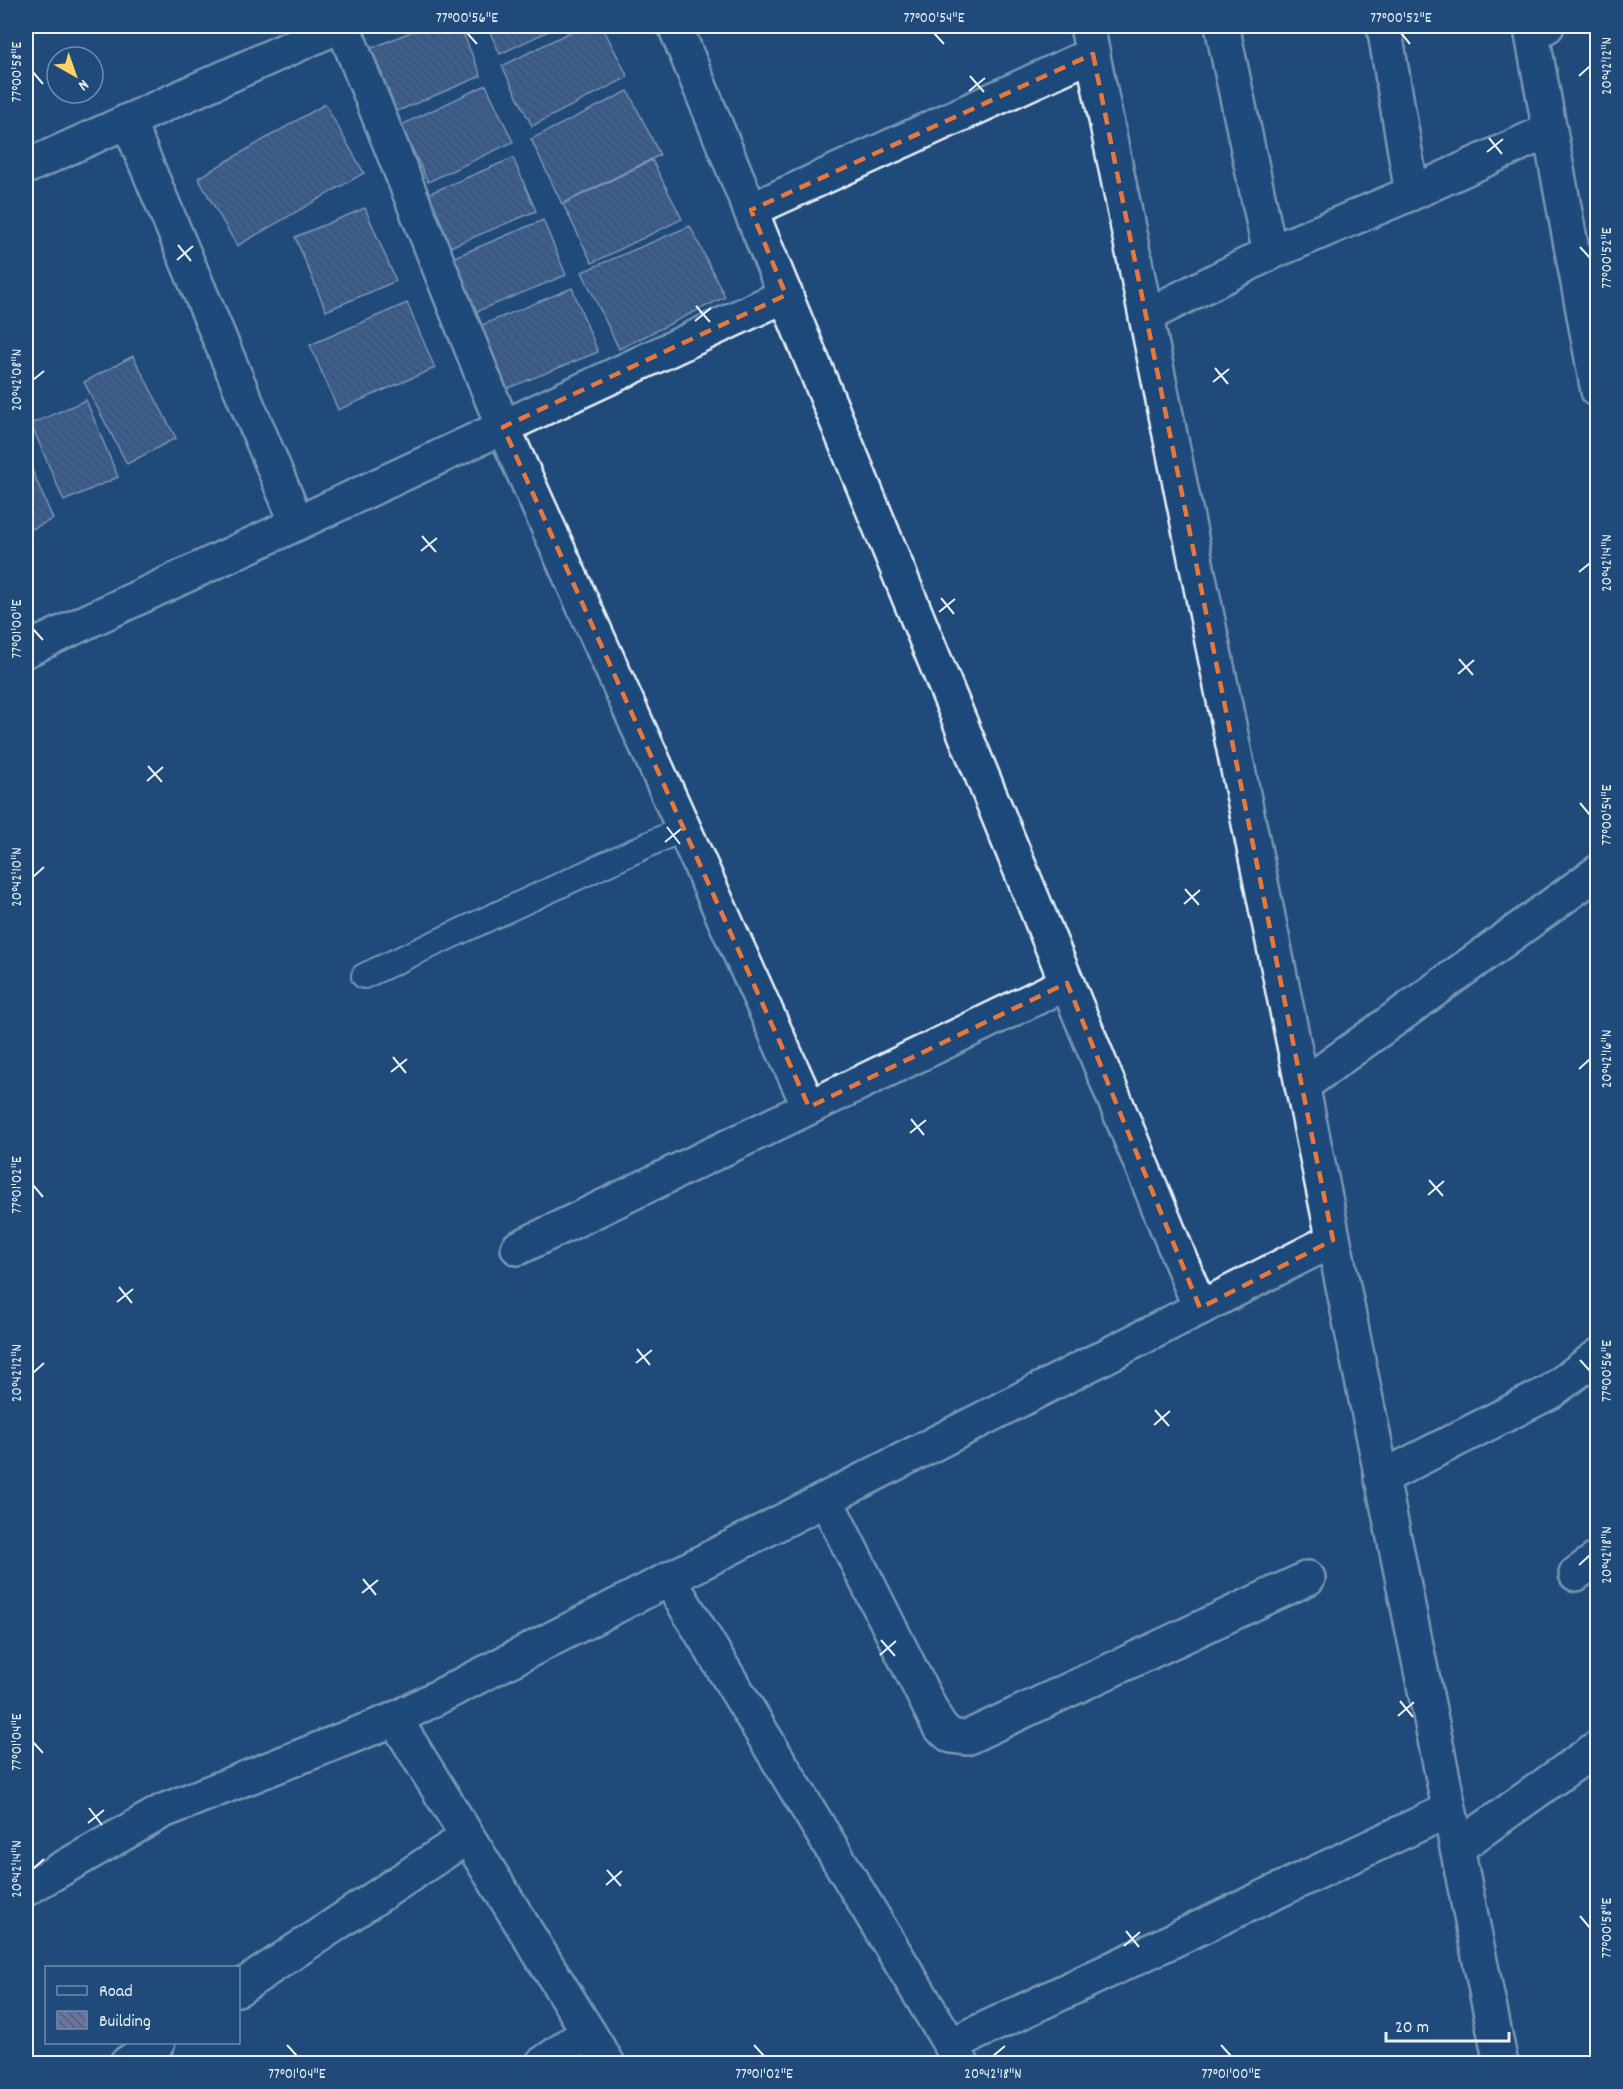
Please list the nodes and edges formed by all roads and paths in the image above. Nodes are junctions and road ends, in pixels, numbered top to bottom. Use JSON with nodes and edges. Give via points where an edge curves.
{"nodes":[{"id":1,"x":341,"y":26,"type":"edge"},
{"id":2,"x":675,"y":26,"type":"edge"},
{"id":3,"x":1221,"y":26,"type":"edge"},
{"id":4,"x":1384,"y":26,"type":"edge"},
{"id":5,"x":1547,"y":26,"type":"edge"},
{"id":6,"x":1090,"y":40,"type":"edge"},
{"id":7,"x":128,"y":121,"type":"junction"},
{"id":8,"x":1550,"y":130,"type":"junction"},
{"id":9,"x":26,"y":167,"type":"edge"},
{"id":10,"x":1413,"y":193,"type":"junction"},
{"id":11,"x":751,"y":210,"type":"junction"},
{"id":12,"x":1270,"y":253,"type":"junction"},
{"id":13,"x":786,"y":295,"type":"junction"},
{"id":14,"x":1146,"y":316,"type":"junction"},
{"id":15,"x":1598,"y":391,"type":"edge"},
{"id":16,"x":502,"y":428,"type":"junction"},
{"id":17,"x":297,"y":524,"type":"junction"},
{"id":18,"x":26,"y":650,"type":"edge"},
{"id":19,"x":684,"y":828,"type":"junction"},
{"id":20,"x":1596,"y":876,"type":"edge"},
{"id":21,"x":364,"y":976,"type":"dead end"},
{"id":22,"x":1067,"y":983,"type":"junction"},
{"id":23,"x":1302,"y":1086,"type":"junction"},
{"id":24,"x":809,"y":1107,"type":"junction"},
{"id":25,"x":1333,"y":1240,"type":"junction"},
{"id":26,"x":518,"y":1248,"type":"dead end"},
{"id":27,"x":1200,"y":1308,"type":"junction"},
{"id":28,"x":1598,"y":1356,"type":"edge"},
{"id":29,"x":1381,"y":1478,"type":"junction"},
{"id":30,"x":826,"y":1500,"type":"junction"},
{"id":31,"x":1308,"y":1578,"type":"dead end"},
{"id":32,"x":669,"y":1579,"type":"junction"},
{"id":33,"x":395,"y":1719,"type":"junction"},
{"id":34,"x":1598,"y":1747,"type":"edge"},
{"id":35,"x":1449,"y":1810,"type":"junction"},
{"id":36,"x":467,"y":1837,"type":"junction"},
{"id":37,"x":1457,"y":1848,"type":"junction"},
{"id":38,"x":26,"y":1889,"type":"edge"},
{"id":39,"x":240,"y":1988,"type":"edge"},
{"id":40,"x":588,"y":2032,"type":"junction"},
{"id":41,"x":156,"y":2044,"type":"edge"},
{"id":42,"x":957,"y":2054,"type":"edge"},
{"id":43,"x":126,"y":2064,"type":"edge"},
{"id":44,"x":542,"y":2064,"type":"edge"},
{"id":45,"x":608,"y":2064,"type":"edge"},
{"id":46,"x":1501,"y":2064,"type":"edge"}],
"edges":[{"from":1,"to":7,"type":"street"},
{"from":1,"to":16,"type":"street"},
{"from":2,"to":11,"type":"street"},
{"from":3,"to":12,"type":"street"},
{"from":4,"to":10,"type":"street"},
{"from":5,"to":8,"type":"street","via":[[1532,34]]},
{"from":6,"to":11,"type":"street"},
{"from":6,"to":14,"type":"street"},
{"from":7,"to":9,"type":"street"},
{"from":7,"to":17,"type":"street"},
{"from":8,"to":10,"type":"street"},
{"from":8,"to":15,"type":"street"},
{"from":10,"to":12,"type":"street"},
{"from":11,"to":13,"type":"street"},
{"from":12,"to":14,"type":"street"},
{"from":13,"to":16,"type":"street"},
{"from":13,"to":22,"type":"street"},
{"from":14,"to":23,"type":"street"},
{"from":16,"to":17,"type":"street"},
{"from":16,"to":19,"type":"street"},
{"from":17,"to":18,"type":"street"},
{"from":19,"to":21,"type":"lane"},
{"from":19,"to":24,"type":"street"},
{"from":20,"to":23,"type":"street"},
{"from":22,"to":24,"type":"street"},
{"from":22,"to":27,"type":"street"},
{"from":23,"to":25,"type":"street"},
{"from":24,"to":26,"type":"street"},
{"from":25,"to":27,"type":"street"},
{"from":25,"to":29,"type":"street"},
{"from":27,"to":30,"type":"street"},
{"from":28,"to":29,"type":"street","via":[[1550,1392]]},
{"from":29,"to":35,"type":"street"},
{"from":30,"to":31,"type":"street","via":[[939,1726],[951,1736],[966,1738]]},
{"from":30,"to":32,"type":"street"},
{"from":32,"to":33,"type":"street"},
{"from":32,"to":42,"type":"street"},
{"from":33,"to":36,"type":"street"},
{"from":33,"to":38,"type":"street","via":[[163,1811]]},
{"from":34,"to":37,"type":"street"},
{"from":35,"to":37,"type":"street"},
{"from":35,"to":42,"type":"street"},
{"from":36,"to":39,"type":"street"},
{"from":36,"to":40,"type":"street"},
{"from":37,"to":46,"type":"street"},
{"from":40,"to":44,"type":"street"},
{"from":40,"to":45,"type":"street"},
{"from":41,"to":43,"type":"street"}]}
